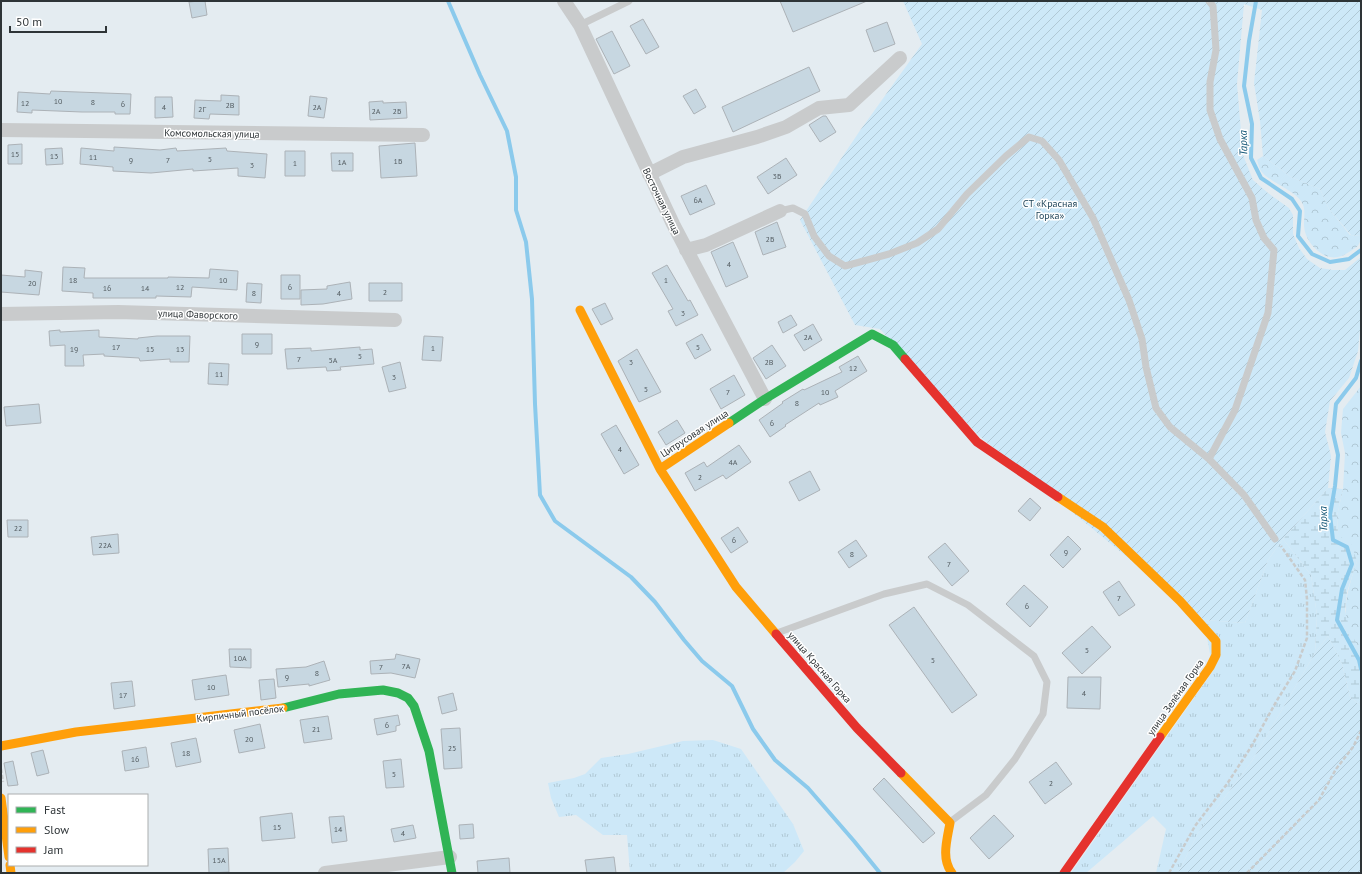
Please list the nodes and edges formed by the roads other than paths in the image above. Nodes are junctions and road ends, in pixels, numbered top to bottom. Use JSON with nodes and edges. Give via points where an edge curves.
{"nodes":[{"id":1,"x":564,"y":1,"type":"edge"},
{"id":2,"x":628,"y":1,"type":"edge"},
{"id":3,"x":1209,"y":1,"type":"edge"},
{"id":4,"x":580,"y":25,"type":"junction"},
{"id":5,"x":900,"y":58,"type":"dead end"},
{"id":6,"x":1,"y":130,"type":"edge"},
{"id":7,"x":423,"y":135,"type":"dead end"},
{"id":8,"x":649,"y":174,"type":"junction"},
{"id":9,"x":780,"y":211,"type":"joint"},
{"id":10,"x":686,"y":250,"type":"junction"},
{"id":11,"x":580,"y":310,"type":"dead end"},
{"id":12,"x":1,"y":314,"type":"edge"},
{"id":13,"x":395,"y":320,"type":"dead end"},
{"id":14,"x":765,"y":399,"type":"junction"},
{"id":15,"x":1209,"y":459,"type":"junction"},
{"id":16,"x":660,"y":469,"type":"junction"},
{"id":17,"x":1103,"y":527,"type":"joint"},
{"id":18,"x":1275,"y":539,"type":"road end"},
{"id":19,"x":776,"y":633,"type":"junction"},
{"id":20,"x":1,"y":746,"type":"edge"},
{"id":21,"x":1,"y":798,"type":"edge"},
{"id":22,"x":950,"y":823,"type":"junction"},
{"id":23,"x":8,"y":850,"type":"edge"},
{"id":24,"x":450,"y":857,"type":"junction"},
{"id":25,"x":325,"y":873,"type":"edge"},
{"id":26,"x":452,"y":873,"type":"edge"},
{"id":27,"x":952,"y":873,"type":"edge"},
{"id":28,"x":1064,"y":873,"type":"edge"}],
"edges":[{"from":1,"to":4,"type":"street","name":"Восточная улица"},
{"from":2,"to":4,"type":"lane"},
{"from":3,"to":15,"type":"lane","via":[[1212,6],[1216,50],[1210,82],[1210,110],[1220,139],[1252,198],[1256,220],[1264,238],[1274,250],[1268,314],[1235,410]]},
{"from":4,"to":8,"type":"street","name":"Восточная улица"},
{"from":5,"to":8,"type":"street","via":[[849,105],[819,108],[786,127],[683,156]]},
{"from":6,"to":7,"type":"street","name":"Комсомольская улица"},
{"from":8,"to":10,"type":"street","name":"Восточная улица"},
{"from":9,"to":10,"type":"street","via":[[706,245]]},
{"from":9,"to":15,"type":"lane","via":[[793,208],[805,214],[814,236],[829,256],[845,266],[917,243],[938,229],[967,194],[1029,137],[1042,141],[1059,160],[1093,218],[1112,259],[1142,339],[1156,408],[1170,427]]},
{"from":10,"to":14,"type":"street","name":"Восточная улица"},
{"from":11,"to":16,"type":"street","name":"Цитрусовая улица"},
{"from":12,"to":13,"type":"street","name":"улица Фаворского","via":[[118,312]]},
{"from":14,"to":16,"type":"street","name":"Цитрусовая улица"},
{"from":14,"to":17,"type":"street","name":"Цитрусовая улица","via":[[872,334],[893,345],[977,442]]},
{"from":15,"to":18,"type":"lane","via":[[1244,495]]},
{"from":16,"to":19,"type":"street","name":"улица Красная Горка","via":[[736,587]]},
{"from":17,"to":28,"type":"street","name":"улица Зелёная Горка","via":[[1180,601],[1216,641],[1216,655]]},
{"from":19,"to":22,"type":"street","name":"улица Красная Горка","via":[[857,728]]},
{"from":19,"to":22,"type":"lane","via":[[884,594],[927,584],[968,605],[1034,656],[1047,682],[1043,714],[1014,759],[986,795]]},
{"from":20,"to":24,"type":"street","name":"Кирпичный посёлок","via":[[76,732],[279,709],[339,694],[383,690],[398,693],[408,698],[414,706],[429,751]]},
{"from":21,"to":23,"type":"street"},
{"from":22,"to":27,"type":"street","via":[[944,855],[947,868]]},
{"from":24,"to":25,"type":"street"},
{"from":24,"to":26,"type":"street","name":"Кирпичный посёлок"}]}
